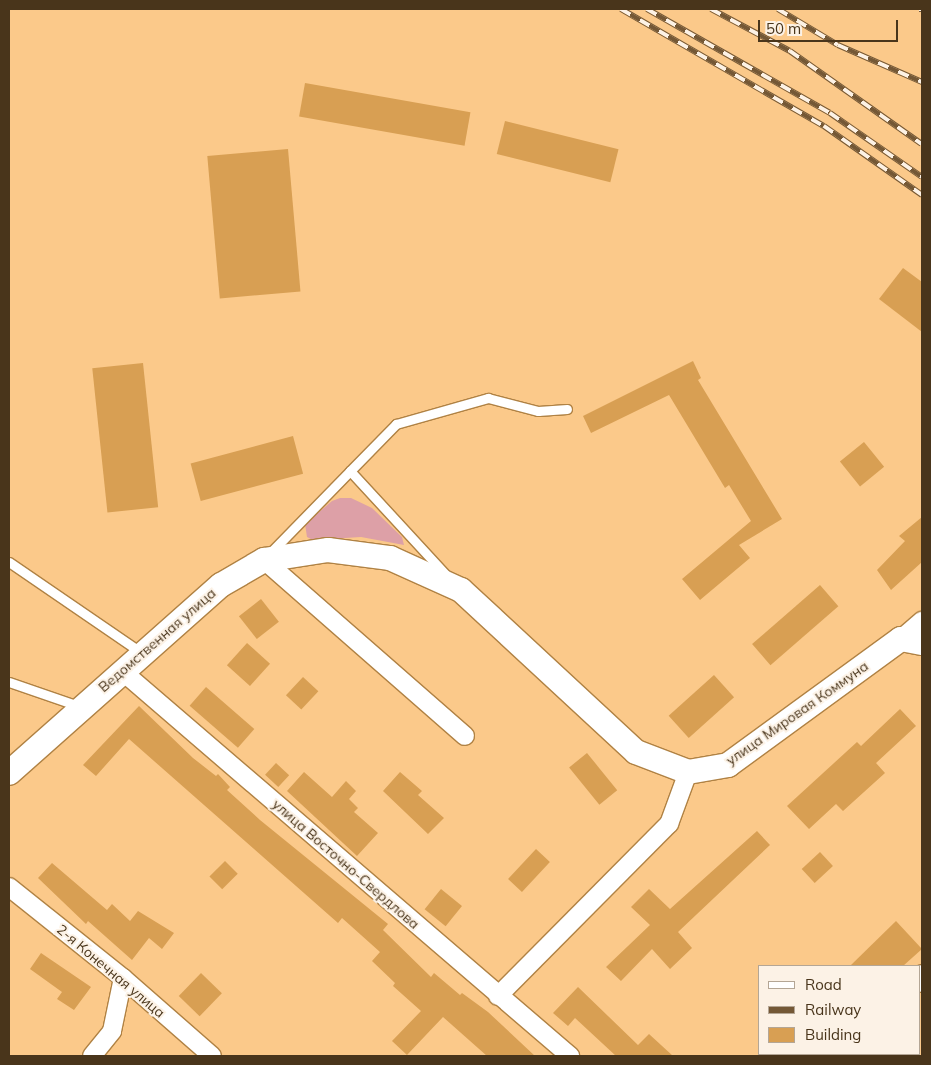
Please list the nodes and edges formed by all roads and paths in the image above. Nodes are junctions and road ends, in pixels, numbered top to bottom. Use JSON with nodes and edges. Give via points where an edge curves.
{"nodes":[{"id":1,"x":567,"y":409,"type":"dead end"},
{"id":2,"x":350,"y":471,"type":"junction"},
{"id":3,"x":264,"y":560,"type":"junction"},
{"id":4,"x":9,"y":562,"type":"edge"},
{"id":5,"x":461,"y":590,"type":"junction"},
{"id":6,"x":922,"y":622,"type":"edge"},
{"id":7,"x":912,"y":641,"type":"edge"},
{"id":8,"x":142,"y":653,"type":"junction"},
{"id":9,"x":122,"y":671,"type":"junction"},
{"id":10,"x":9,"y":682,"type":"edge"},
{"id":11,"x":81,"y":708,"type":"junction"},
{"id":12,"x":464,"y":736,"type":"dead end"},
{"id":13,"x":688,"y":772,"type":"junction"},
{"id":14,"x":9,"y":773,"type":"edge"},
{"id":15,"x":9,"y":887,"type":"edge"},
{"id":16,"x":123,"y":978,"type":"junction"},
{"id":17,"x":498,"y":996,"type":"junction"},
{"id":18,"x":92,"y":1056,"type":"edge"},
{"id":19,"x":212,"y":1056,"type":"edge"},
{"id":20,"x":570,"y":1056,"type":"edge"}],
"edges":[{"from":1,"to":2,"type":"lane","via":[[538,412],[488,398],[396,424]]},
{"from":2,"to":3,"type":"lane"},
{"from":2,"to":5,"type":"lane"},
{"from":3,"to":5,"type":"main road","name":"Ведомственная улица","via":[[328,550],[390,558]]},
{"from":3,"to":8,"type":"main road","name":"Ведомственная улица","via":[[221,585]]},
{"from":3,"to":12,"type":"street"},
{"from":4,"to":8,"type":"lane"},
{"from":5,"to":13,"type":"main road","name":"Ведомственная улица","via":[[636,752]]},
{"from":6,"to":7,"type":"street","name":"улица Мировая Коммуна"},
{"from":7,"to":13,"type":"main road","name":"улица Мировая Коммуна","via":[[728,764]]},
{"from":8,"to":9,"type":"main road","name":"Ведомственная улица"},
{"from":9,"to":11,"type":"main road","name":"Ведомственная улица"},
{"from":9,"to":17,"type":"street","name":"улица Восточно-Свердлова"},
{"from":10,"to":11,"type":"lane"},
{"from":11,"to":14,"type":"main road","name":"Ведомственная улица"},
{"from":13,"to":17,"type":"street","via":[[669,824]]},
{"from":15,"to":16,"type":"street","name":"2-я Конечная улица"},
{"from":16,"to":18,"type":"street","via":[[112,1030]]},
{"from":16,"to":19,"type":"street","name":"2-я Конечная улица"},
{"from":17,"to":20,"type":"street","name":"улица Восточно-Свердлова"}]}
